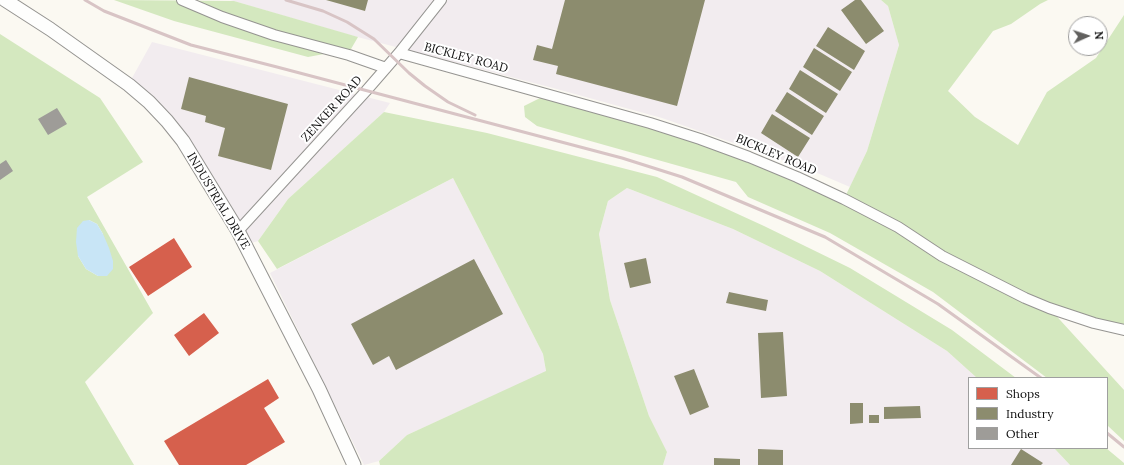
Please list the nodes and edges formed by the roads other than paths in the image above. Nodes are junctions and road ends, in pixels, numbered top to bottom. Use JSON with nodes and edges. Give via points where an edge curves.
{"nodes":[{"id":1,"x":5,"y":0,"type":"edge"},
{"id":2,"x":182,"y":0,"type":"edge"},
{"id":3,"x":441,"y":0,"type":"edge"},
{"id":4,"x":399,"y":53,"type":"junction"},
{"id":5,"x":386,"y":68,"type":"junction"},
{"id":6,"x":238,"y":231,"type":"junction"},
{"id":7,"x":1124,"y":330,"type":"edge"},
{"id":8,"x":354,"y":465,"type":"edge"}],
"edges":[{"from":1,"to":6,"type":"street","name":"INDUSTRIAL DRIVE","via":[[113,73],[149,102],[183,141]]},
{"from":2,"to":5,"type":"street","via":[[274,35],[349,55]]},
{"from":3,"to":4,"type":"street","name":"ZENKER ROAD"},
{"from":4,"to":5,"type":"street","name":"ZENKER ROAD"},
{"from":4,"to":7,"type":"street","name":"BICKLEY ROAD","via":[[650,123],[749,157],[844,199],[898,227],[942,256],[1025,298],[1094,323]]},
{"from":5,"to":6,"type":"street","name":"ZENKER ROAD"},
{"from":6,"to":8,"type":"street","name":"INDUSTRIAL DRIVE","via":[[319,389]]}]}
